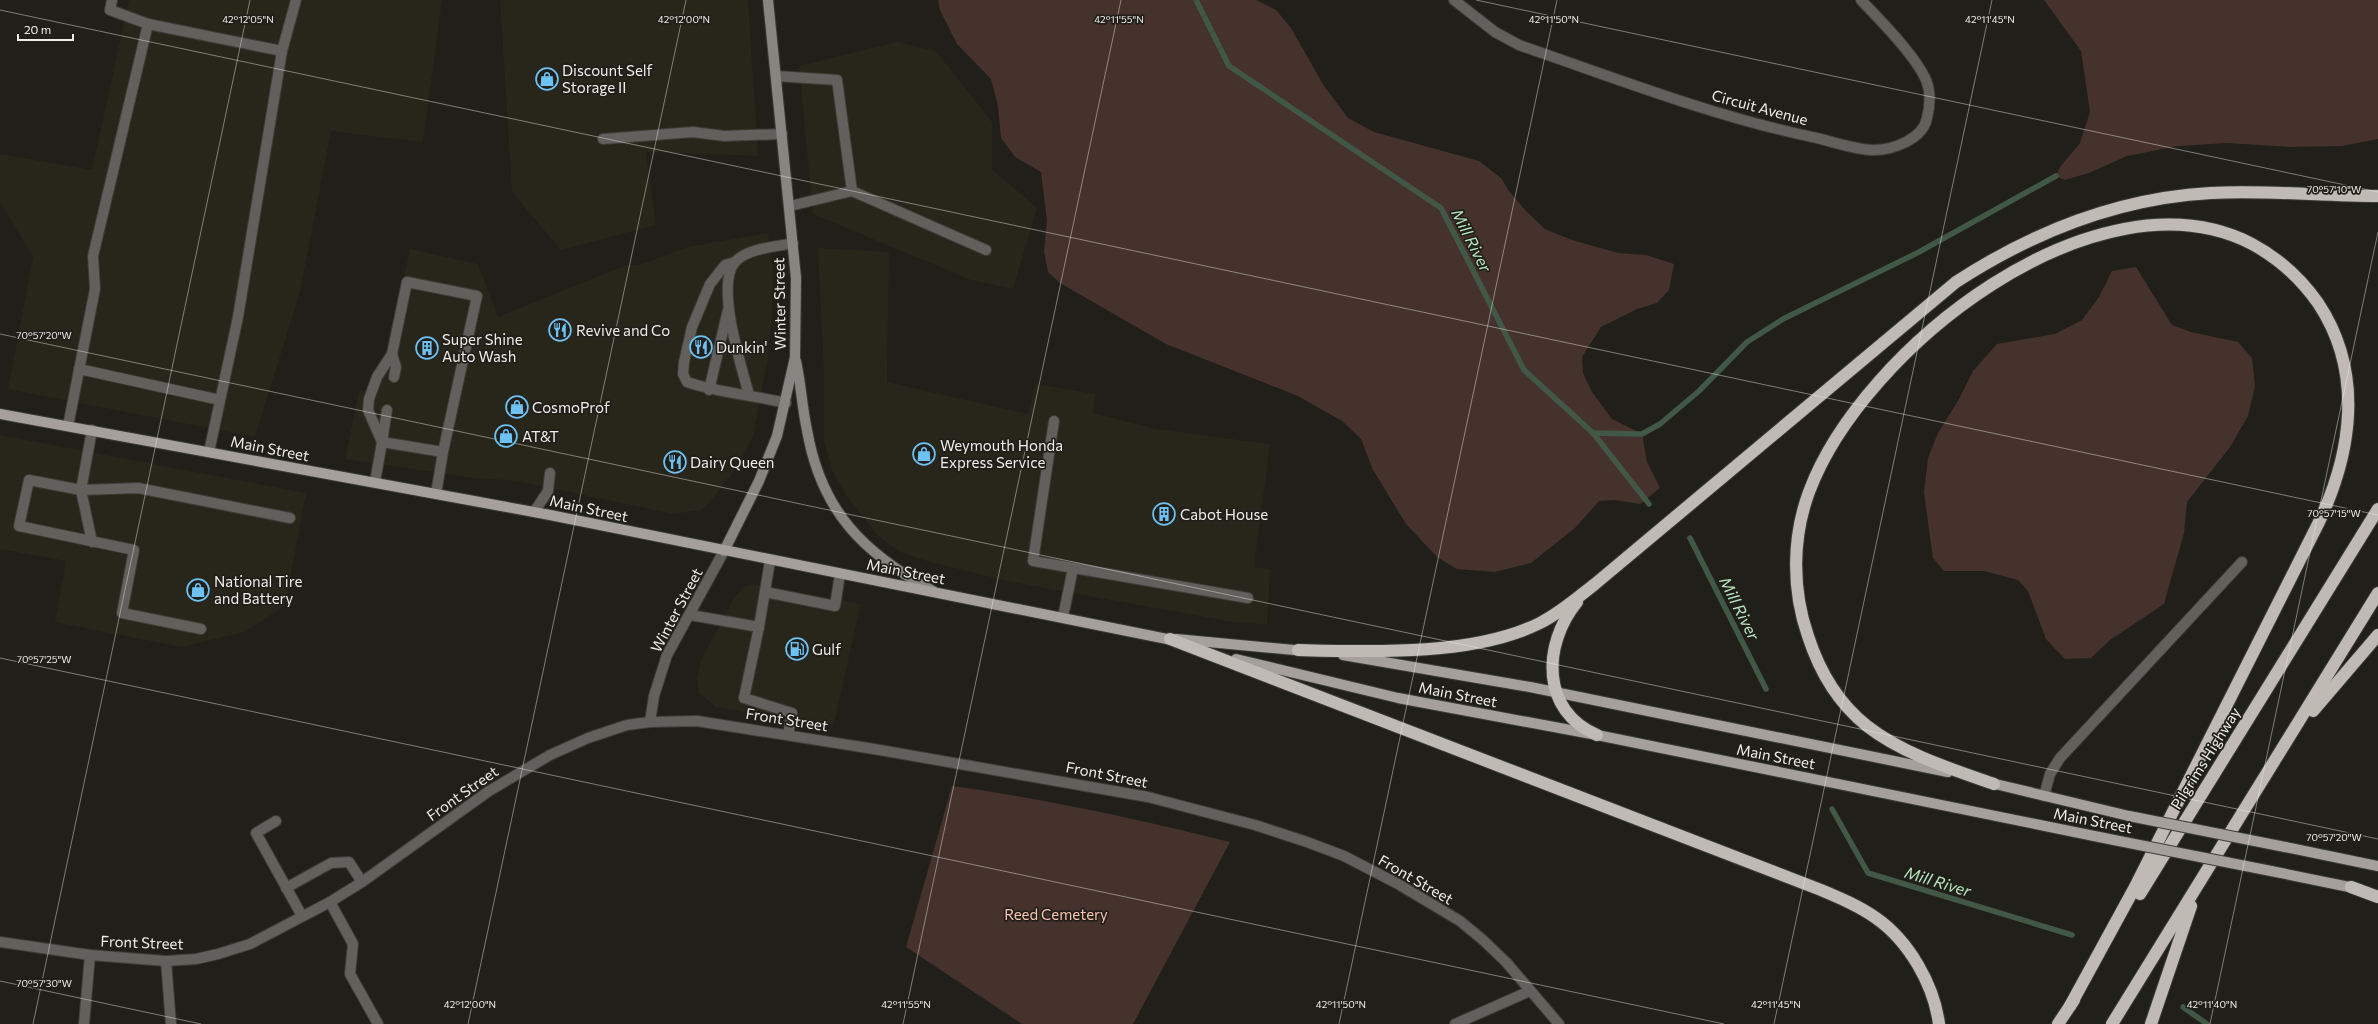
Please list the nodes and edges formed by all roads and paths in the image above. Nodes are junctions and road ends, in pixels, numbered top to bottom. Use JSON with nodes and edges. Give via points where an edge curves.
{"nodes":[{"id":1,"x":112,"y":0,"type":"edge"},
{"id":2,"x":296,"y":0,"type":"edge"},
{"id":3,"x":768,"y":0,"type":"edge"},
{"id":4,"x":1454,"y":0,"type":"edge"},
{"id":5,"x":1861,"y":0,"type":"edge"},
{"id":6,"x":148,"y":24,"type":"junction"},
{"id":7,"x":282,"y":51,"type":"junction"},
{"id":8,"x":776,"y":76,"type":"junction"},
{"id":9,"x":782,"y":134,"type":"junction"},
{"id":10,"x":603,"y":139,"type":"dead end"},
{"id":11,"x":852,"y":191,"type":"junction"},
{"id":12,"x":2378,"y":196,"type":"edge"},
{"id":13,"x":790,"y":206,"type":"junction"},
{"id":14,"x":793,"y":243,"type":"junction"},
{"id":15,"x":986,"y":250,"type":"dead end"},
{"id":16,"x":735,"y":262,"type":"junction"},
{"id":17,"x":728,"y":309,"type":"junction"},
{"id":18,"x":392,"y":354,"type":"junction"},
{"id":19,"x":795,"y":357,"type":"junction"},
{"id":20,"x":79,"y":369,"type":"junction"},
{"id":21,"x":394,"y":377,"type":"dead end"},
{"id":22,"x":709,"y":390,"type":"junction"},
{"id":23,"x":748,"y":395,"type":"junction"},
{"id":24,"x":220,"y":400,"type":"junction"},
{"id":25,"x":786,"y":403,"type":"junction"},
{"id":26,"x":388,"y":410,"type":"dead end"},
{"id":27,"x":0,"y":414,"type":"edge"},
{"id":28,"x":1054,"y":420,"type":"dead end"},
{"id":29,"x":68,"y":426,"type":"junction"},
{"id":30,"x":92,"y":430,"type":"junction"},
{"id":31,"x":382,"y":442,"type":"junction"},
{"id":32,"x":209,"y":452,"type":"junction"},
{"id":33,"x":443,"y":452,"type":"junction"},
{"id":34,"x":550,"y":473,"type":"dead end"},
{"id":35,"x":375,"y":482,"type":"junction"},
{"id":36,"x":81,"y":490,"type":"junction"},
{"id":37,"x":436,"y":494,"type":"junction"},
{"id":38,"x":2378,"y":509,"type":"edge"},
{"id":39,"x":534,"y":512,"type":"junction"},
{"id":40,"x":290,"y":518,"type":"dead end"},
{"id":41,"x":92,"y":542,"type":"junction"},
{"id":42,"x":724,"y":551,"type":"junction"},
{"id":43,"x":770,"y":561,"type":"junction"},
{"id":44,"x":2242,"y":562,"type":"dead end"},
{"id":45,"x":1073,"y":568,"type":"junction"},
{"id":46,"x":840,"y":574,"type":"junction"},
{"id":47,"x":1595,"y":584,"type":"junction"},
{"id":48,"x":765,"y":592,"type":"junction"},
{"id":49,"x":936,"y":592,"type":"junction"},
{"id":50,"x":2378,"y":593,"type":"edge"},
{"id":51,"x":1248,"y":598,"type":"dead end"},
{"id":52,"x":690,"y":615,"type":"junction"},
{"id":53,"x":1063,"y":617,"type":"junction"},
{"id":54,"x":759,"y":627,"type":"junction"},
{"id":55,"x":201,"y":629,"type":"dead end"},
{"id":56,"x":2378,"y":635,"type":"edge"},
{"id":57,"x":1170,"y":639,"type":"junction"},
{"id":58,"x":1298,"y":650,"type":"junction"},
{"id":59,"x":1555,"y":692,"type":"junction"},
{"id":60,"x":650,"y":722,"type":"junction"},
{"id":61,"x":788,"y":735,"type":"junction"},
{"id":62,"x":1596,"y":735,"type":"junction"},
{"id":63,"x":2271,"y":768,"type":"junction"},
{"id":64,"x":1994,"y":784,"type":"junction"},
{"id":65,"x":2044,"y":796,"type":"junction"},
{"id":66,"x":276,"y":821,"type":"dead end"},
{"id":67,"x":2378,"y":866,"type":"edge"},
{"id":68,"x":362,"y":882,"type":"junction"},
{"id":69,"x":2198,"y":886,"type":"junction"},
{"id":70,"x":2351,"y":887,"type":"junction"},
{"id":71,"x":286,"y":888,"type":"junction"},
{"id":72,"x":2378,"y":893,"type":"edge"},
{"id":73,"x":2378,"y":897,"type":"edge"},
{"id":74,"x":330,"y":902,"type":"junction"},
{"id":75,"x":302,"y":916,"type":"junction"},
{"id":76,"x":0,"y":942,"type":"edge"},
{"id":77,"x":90,"y":955,"type":"junction"},
{"id":78,"x":166,"y":961,"type":"junction"},
{"id":79,"x":1530,"y":991,"type":"junction"},
{"id":80,"x":2070,"y":1006,"type":"junction"},
{"id":81,"x":84,"y":1024,"type":"edge"},
{"id":82,"x":171,"y":1024,"type":"edge"},
{"id":83,"x":378,"y":1024,"type":"edge"},
{"id":84,"x":1455,"y":1024,"type":"edge"},
{"id":85,"x":1559,"y":1024,"type":"edge"},
{"id":86,"x":1939,"y":1024,"type":"edge"},
{"id":87,"x":2058,"y":1024,"type":"edge"},
{"id":88,"x":2112,"y":1024,"type":"edge"},
{"id":89,"x":2150,"y":1024,"type":"edge"}],
"edges":[{"from":1,"to":6,"type":"street","via":[[110,10]]},
{"from":2,"to":7,"type":"street"},
{"from":3,"to":8,"type":"main road","name":"Winter Street"},
{"from":4,"to":5,"type":"street","name":"Circuit Avenue","via":[[1495,32],[1519,44],[1702,107],[1804,135],[1873,150],[1896,148],[1926,124],[1930,104],[1926,80],[1912,58]]},
{"from":6,"to":7,"type":"street"},
{"from":6,"to":20,"type":"street","via":[[93,256],[95,290]]},
{"from":7,"to":24,"type":"street","via":[[239,309]]},
{"from":8,"to":9,"type":"main road","name":"Winter Street"},
{"from":8,"to":11,"type":"street","via":[[837,80]]},
{"from":9,"to":10,"type":"street","via":[[724,136],[693,132]]},
{"from":9,"to":13,"type":"main road","name":"Winter Street"},
{"from":11,"to":13,"type":"street"},
{"from":11,"to":15,"type":"street"},
{"from":12,"to":47,"type":"highway","via":[[2244,192],[2178,196],[2102,211],[2019,244],[1987,261],[1923,308]]},
{"from":13,"to":14,"type":"main road","name":"Winter Street"},
{"from":14,"to":16,"type":"street","via":[[746,254]]},
{"from":14,"to":19,"type":"main road","name":"Winter Street","via":[[796,278]]},
{"from":16,"to":17,"type":"street","via":[[729,277]]},
{"from":16,"to":22,"type":"street","via":[[725,265],[710,284],[692,327],[684,362],[683,374],[686,382]]},
{"from":17,"to":22,"type":"street"},
{"from":17,"to":23,"type":"street"},
{"from":18,"to":21,"type":"street","via":[[396,367]]},
{"from":18,"to":31,"type":"street","via":[[377,377],[369,399],[368,410]]},
{"from":18,"to":33,"type":"street","via":[[407,282],[477,296]]},
{"from":19,"to":25,"type":"main road","name":"Winter Street"},
{"from":19,"to":49,"type":"main road","via":[[802,385],[807,431],[819,475],[833,503],[871,551],[899,573]]},
{"from":20,"to":24,"type":"street"},
{"from":20,"to":29,"type":"street"},
{"from":22,"to":23,"type":"street"},
{"from":23,"to":25,"type":"street"},
{"from":24,"to":32,"type":"street"},
{"from":25,"to":42,"type":"main road","name":"Winter Street","via":[[769,459]]},
{"from":26,"to":31,"type":"street"},
{"from":27,"to":29,"type":"main road","name":"Main Street"},
{"from":28,"to":45,"type":"street","via":[[1033,561]]},
{"from":29,"to":30,"type":"main road","name":"Main Street"},
{"from":30,"to":32,"type":"main road","name":"Main Street"},
{"from":30,"to":36,"type":"street"},
{"from":31,"to":33,"type":"street"},
{"from":31,"to":35,"type":"street"},
{"from":32,"to":35,"type":"main road","name":"Main Street"},
{"from":33,"to":37,"type":"street"},
{"from":34,"to":39,"type":"street","via":[[548,491]]},
{"from":35,"to":37,"type":"main road","name":"Main Street"},
{"from":36,"to":40,"type":"street","via":[[138,488]]},
{"from":36,"to":41,"type":"street"},
{"from":36,"to":41,"type":"street","via":[[29,480],[19,526]]},
{"from":37,"to":39,"type":"main road","name":"Main Street"},
{"from":38,"to":80,"type":"highway","name":"Pilgrims Highway"},
{"from":39,"to":42,"type":"main road","name":"Main Street"},
{"from":41,"to":55,"type":"street","via":[[134,550],[122,613]]},
{"from":42,"to":43,"type":"main road","name":"Main Street"},
{"from":42,"to":52,"type":"street","name":"Winter Street"},
{"from":43,"to":46,"type":"main road","name":"Main Street"},
{"from":43,"to":48,"type":"street"},
{"from":44,"to":65,"type":"street","via":[[2060,758],[2050,774]]},
{"from":45,"to":51,"type":"street"},
{"from":45,"to":53,"type":"street"},
{"from":46,"to":48,"type":"street","via":[[835,606]]},
{"from":46,"to":49,"type":"main road","name":"Main Street"},
{"from":47,"to":58,"type":"highway","via":[[1542,622],[1497,638],[1452,646],[1420,648]]},
{"from":47,"to":59,"type":"highway","via":[[1574,606],[1561,629],[1553,667]]},
{"from":48,"to":54,"type":"street"},
{"from":49,"to":53,"type":"main road","name":"Main Street"},
{"from":50,"to":63,"type":"highway"},
{"from":52,"to":54,"type":"street"},
{"from":52,"to":60,"type":"street","name":"Winter Street","via":[[661,671]]},
{"from":53,"to":57,"type":"main road","name":"Main Street"},
{"from":54,"to":61,"type":"street","via":[[744,698],[792,712]]},
{"from":56,"to":63,"type":"highway","via":[[2314,710]]},
{"from":57,"to":58,"type":"main road","name":"Main Street"},
{"from":57,"to":62,"type":"main road","name":"Main Street","via":[[1266,668],[1332,683]]},
{"from":57,"to":86,"type":"highway","via":[[1821,890],[1850,904],[1876,918],[1908,951],[1929,990]]},
{"from":58,"to":59,"type":"main road","name":"Main Street","via":[[1397,663]]},
{"from":59,"to":62,"type":"highway","via":[[1558,702],[1570,719]]},
{"from":59,"to":64,"type":"main road","name":"Main Street","via":[[1862,753]]},
{"from":60,"to":61,"type":"street","name":"Front Street","via":[[697,721]]},
{"from":60,"to":68,"type":"street","name":"Front Street","via":[[603,732],[550,755],[489,791]]},
{"from":61,"to":79,"type":"street","name":"Front Street","via":[[1148,797],[1248,823],[1307,842],[1344,856],[1460,921],[1500,956]]},
{"from":62,"to":70,"type":"main road","name":"Main Street","bridge":true},
{"from":63,"to":69,"type":"highway"},
{"from":64,"to":65,"type":"main road","name":"Main Street"},
{"from":64,"to":80,"type":"highway","via":[[1918,755],[1879,734],[1860,720],[1830,685],[1811,645],[1802,616],[1797,586],[1798,538],[1810,490],[1845,427],[1885,375],[1932,329],[2000,280],[2074,245],[2126,229],[2153,224],[2181,224],[2210,228],[2235,236],[2261,249],[2284,265],[2306,288],[2329,323],[2340,351],[2347,384],[2348,418],[2344,454],[2334,487],[2319,522],[2135,887]]},
{"from":65,"to":67,"type":"main road","name":"Main Street","bridge":true,"via":[[2129,816]]},
{"from":66,"to":71,"type":"street","via":[[256,832]]},
{"from":68,"to":71,"type":"street","via":[[349,862],[332,863]]},
{"from":68,"to":74,"type":"street","name":"Front Street"},
{"from":69,"to":88,"type":"highway"},
{"from":69,"to":89,"type":"highway"},
{"from":70,"to":72,"type":"main road","name":"Main Street"},
{"from":70,"to":73,"type":"highway"},
{"from":71,"to":75,"type":"street"},
{"from":74,"to":75,"type":"street","name":"Front Street"},
{"from":74,"to":83,"type":"street","via":[[353,944],[350,974]]},
{"from":75,"to":78,"type":"street","name":"Front Street","via":[[250,944],[196,959]]},
{"from":76,"to":77,"type":"street","name":"Front Street"},
{"from":77,"to":78,"type":"street","name":"Front Street"},
{"from":77,"to":81,"type":"street"},
{"from":78,"to":82,"type":"street"},
{"from":79,"to":84,"type":"street"},
{"from":79,"to":85,"type":"street","name":"Front Street"},
{"from":80,"to":87,"type":"highway","name":"Pilgrims Highway"}]}
